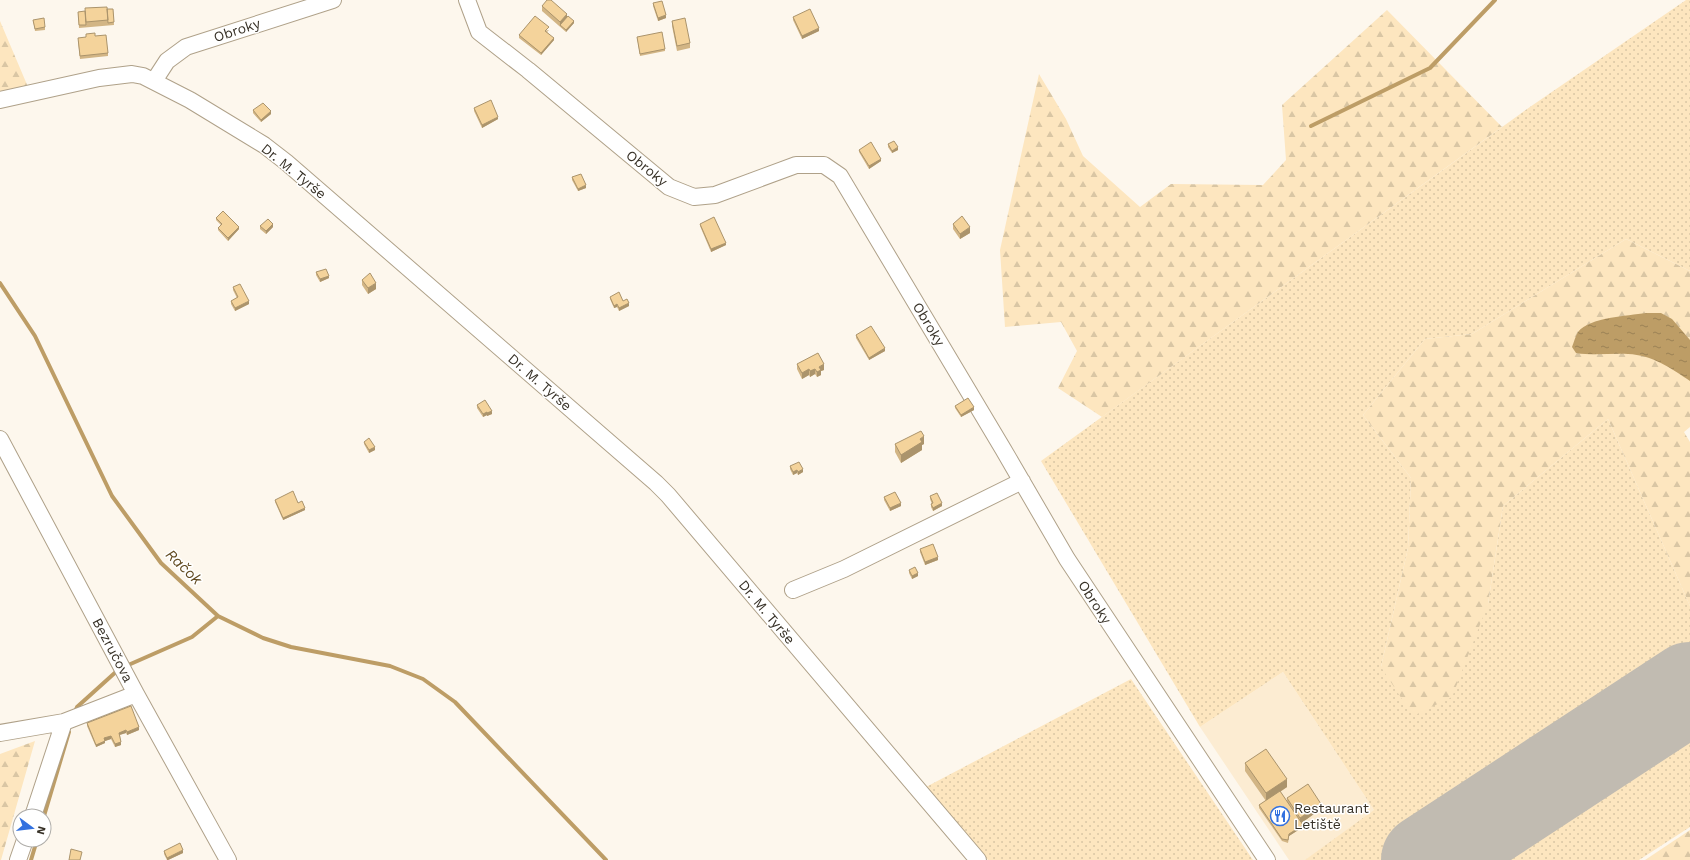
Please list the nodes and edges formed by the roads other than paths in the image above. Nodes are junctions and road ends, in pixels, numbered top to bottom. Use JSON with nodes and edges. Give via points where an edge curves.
{"nodes":[{"id":1,"x":333,"y":0,"type":"edge"},
{"id":2,"x":467,"y":0,"type":"edge"},
{"id":3,"x":154,"y":81,"type":"junction"},
{"id":4,"x":0,"y":100,"type":"edge"},
{"id":5,"x":0,"y":439,"type":"edge"},
{"id":6,"x":1022,"y":480,"type":"junction"},
{"id":7,"x":793,"y":590,"type":"dead end"},
{"id":8,"x":136,"y":694,"type":"junction"},
{"id":9,"x":64,"y":722,"type":"junction"},
{"id":10,"x":0,"y":734,"type":"edge"},
{"id":11,"x":36,"y":808,"type":"edge"},
{"id":12,"x":22,"y":848,"type":"edge"},
{"id":13,"x":18,"y":860,"type":"edge"},
{"id":14,"x":228,"y":860,"type":"edge"},
{"id":15,"x":978,"y":860,"type":"edge"},
{"id":16,"x":1267,"y":860,"type":"edge"}],
"edges":[{"from":1,"to":3,"type":"street","name":"Obroky","via":[[186,47],[167,61]]},
{"from":2,"to":6,"type":"street","name":"Obroky","via":[[479,32],[669,187],[694,197],[716,195],[796,165],[824,165],[840,176]]},
{"from":3,"to":4,"type":"street","name":"Dr. M. Tyrše","via":[[132,74],[115,75]]},
{"from":3,"to":15,"type":"street","name":"Dr. M. Tyrše","via":[[264,145],[286,162],[656,482]]},
{"from":5,"to":8,"type":"street","name":"Bezručova"},
{"from":6,"to":7,"type":"street","via":[[844,568]]},
{"from":6,"to":16,"type":"street","name":"Obroky","via":[[1067,559]]},
{"from":8,"to":9,"type":"street"},
{"from":8,"to":14,"type":"street","name":"Bezručova"},
{"from":9,"to":10,"type":"street"},
{"from":9,"to":11,"type":"street"},
{"from":12,"to":13,"type":"street"}]}
